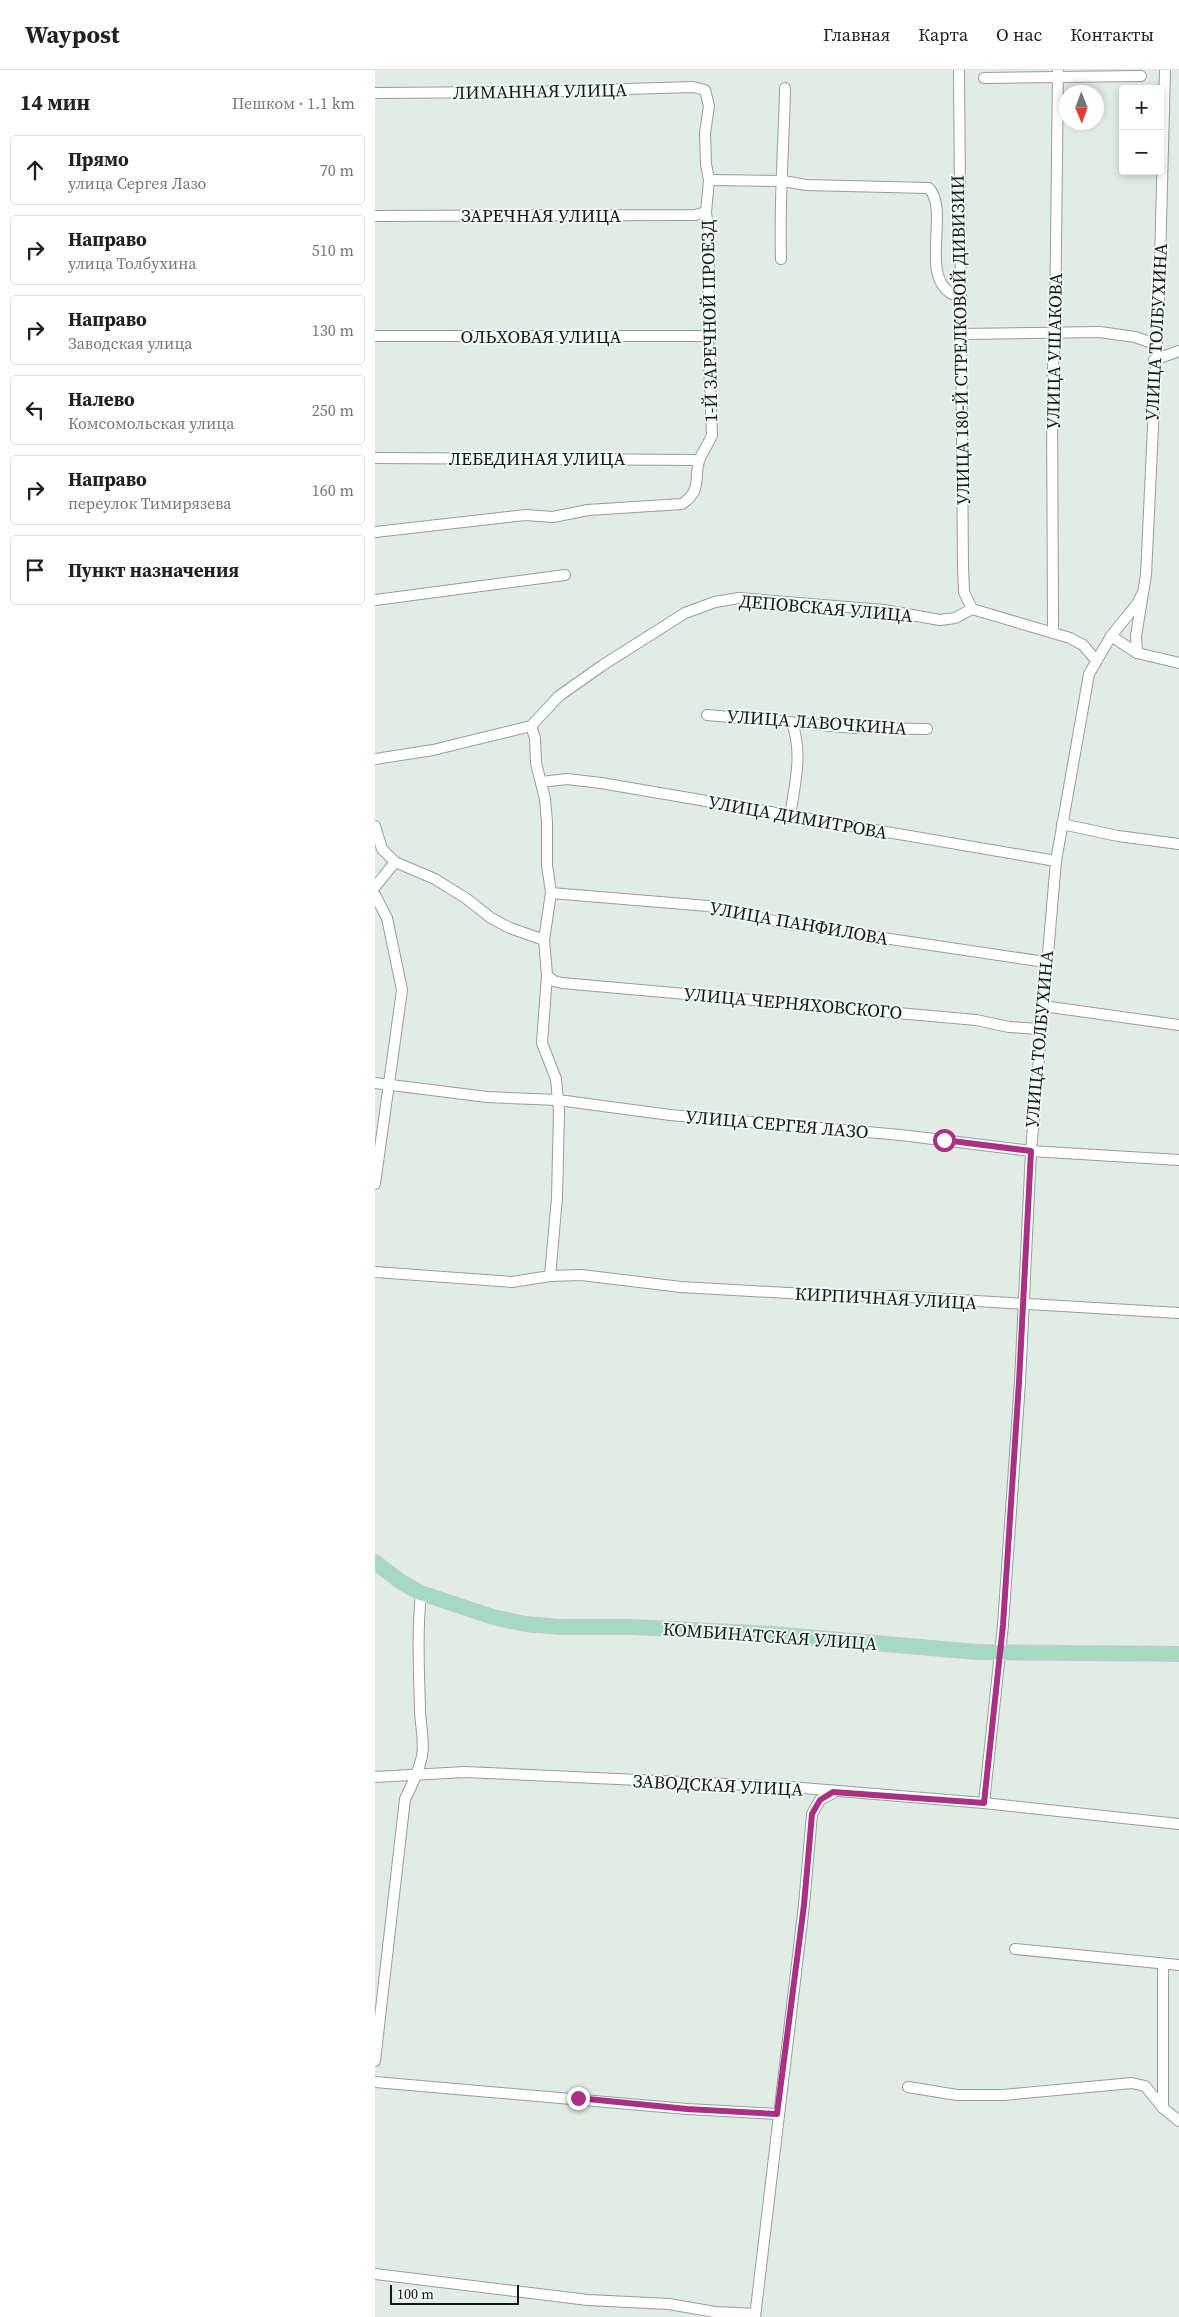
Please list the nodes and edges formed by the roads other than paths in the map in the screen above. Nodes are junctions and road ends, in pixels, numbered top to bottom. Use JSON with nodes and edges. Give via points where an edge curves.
{"nodes":[{"id":1,"x":959,"y":70,"type":"edge"},
{"id":2,"x":1165,"y":70,"type":"edge"},
{"id":3,"x":1058,"y":73,"type":"edge"},
{"id":4,"x":1141,"y":76,"type":"dead end"},
{"id":5,"x":984,"y":78,"type":"dead end"},
{"id":6,"x":785,"y":88,"type":"dead end"},
{"id":7,"x":705,"y":90,"type":"joint"},
{"id":8,"x":375,"y":93,"type":"edge"},
{"id":9,"x":709,"y":180,"type":"junction"},
{"id":10,"x":783,"y":181,"type":"junction"},
{"id":11,"x":706,"y":212,"type":"junction"},
{"id":12,"x":375,"y":216,"type":"edge"},
{"id":13,"x":781,"y":259,"type":"dead end"},
{"id":14,"x":960,"y":294,"type":"junction"},
{"id":15,"x":1055,"y":332,"type":"junction"},
{"id":16,"x":960,"y":334,"type":"junction"},
{"id":17,"x":375,"y":336,"type":"edge"},
{"id":18,"x":708,"y":336,"type":"junction"},
{"id":19,"x":1155,"y":344,"type":"junction"},
{"id":20,"x":1179,"y":351,"type":"edge"},
{"id":21,"x":1155,"y":360,"type":"junction"},
{"id":22,"x":375,"y":458,"type":"edge"},
{"id":23,"x":699,"y":460,"type":"junction"},
{"id":24,"x":375,"y":532,"type":"edge"},
{"id":25,"x":565,"y":575,"type":"dead end"},
{"id":26,"x":1142,"y":594,"type":"junction"},
{"id":27,"x":375,"y":600,"type":"edge"},
{"id":28,"x":972,"y":609,"type":"junction"},
{"id":29,"x":1053,"y":632,"type":"junction"},
{"id":30,"x":1111,"y":636,"type":"junction"},
{"id":31,"x":1137,"y":652,"type":"junction"},
{"id":32,"x":1095,"y":659,"type":"junction"},
{"id":33,"x":1179,"y":663,"type":"edge"},
{"id":34,"x":707,"y":715,"type":"dead end"},
{"id":35,"x":792,"y":723,"type":"junction"},
{"id":36,"x":531,"y":726,"type":"junction"},
{"id":37,"x":927,"y":729,"type":"dead end"},
{"id":38,"x":375,"y":759,"type":"edge"},
{"id":39,"x":541,"y":782,"type":"junction"},
{"id":40,"x":790,"y":815,"type":"junction"},
{"id":41,"x":1062,"y":824,"type":"junction"},
{"id":42,"x":375,"y":826,"type":"edge"},
{"id":43,"x":1179,"y":844,"type":"edge"},
{"id":44,"x":1055,"y":861,"type":"junction"},
{"id":45,"x":395,"y":862,"type":"junction"},
{"id":46,"x":375,"y":887,"type":"edge"},
{"id":47,"x":551,"y":893,"type":"junction"},
{"id":48,"x":375,"y":895,"type":"edge"},
{"id":49,"x":544,"y":940,"type":"junction"},
{"id":50,"x":1045,"y":962,"type":"junction"},
{"id":51,"x":547,"y":975,"type":"junction"},
{"id":52,"x":1043,"y":1006,"type":"junction"},
{"id":53,"x":1179,"y":1025,"type":"edge"},
{"id":54,"x":1039,"y":1029,"type":"junction"},
{"id":55,"x":375,"y":1084,"type":"edge"},
{"id":56,"x":390,"y":1084,"type":"junction"},
{"id":57,"x":558,"y":1100,"type":"junction"},
{"id":58,"x":1031,"y":1151,"type":"junction"},
{"id":59,"x":1179,"y":1160,"type":"edge"},
{"id":60,"x":375,"y":1184,"type":"edge"},
{"id":61,"x":375,"y":1272,"type":"edge"},
{"id":62,"x":550,"y":1276,"type":"junction"},
{"id":63,"x":1022,"y":1305,"type":"junction"},
{"id":64,"x":1179,"y":1313,"type":"edge"},
{"id":65,"x":375,"y":1562,"type":"edge"},
{"id":66,"x":421,"y":1593,"type":"junction"},
{"id":67,"x":1000,"y":1651,"type":"junction"},
{"id":68,"x":1179,"y":1654,"type":"edge"},
{"id":69,"x":416,"y":1775,"type":"junction"},
{"id":70,"x":375,"y":1778,"type":"edge"},
{"id":71,"x":833,"y":1792,"type":"junction"},
{"id":72,"x":984,"y":1803,"type":"junction"},
{"id":73,"x":1179,"y":1824,"type":"edge"},
{"id":74,"x":1015,"y":1949,"type":"dead end"},
{"id":75,"x":1163,"y":1964,"type":"junction"},
{"id":76,"x":1179,"y":1965,"type":"edge"},
{"id":77,"x":375,"y":2060,"type":"edge"},
{"id":78,"x":375,"y":2082,"type":"edge"},
{"id":79,"x":907,"y":2086,"type":"dead end"},
{"id":80,"x":1163,"y":2108,"type":"junction"},
{"id":81,"x":777,"y":2114,"type":"junction"},
{"id":82,"x":1179,"y":2121,"type":"edge"},
{"id":83,"x":375,"y":2274,"type":"edge"},
{"id":84,"x":755,"y":2316,"type":"edge"}],
"edges":[{"from":1,"to":14,"type":"street","name":"УЛИЦА 180-Й СТРЕЛКОВОЙ ДИВИЗИИ"},
{"from":2,"to":19,"type":"street","name":"УЛИЦА ТОЛБУХИНА"},
{"from":3,"to":4,"type":"street"},
{"from":3,"to":5,"type":"street"},
{"from":3,"to":15,"type":"street","name":"УЛИЦА УШАКОВА"},
{"from":6,"to":10,"type":"street"},
{"from":7,"to":8,"type":"street","name":"ЛИМАННАЯ УЛИЦА","via":[[693,87]]},
{"from":7,"to":9,"type":"street","name":"1-Й ЗАРЕЧНОЙ ПРОЕЗД","via":[[709,106],[705,133]]},
{"from":9,"to":10,"type":"street"},
{"from":9,"to":11,"type":"street","name":"1-Й ЗАРЕЧНОЙ ПРОЕЗД"},
{"from":10,"to":13,"type":"street","via":[[779,216]]},
{"from":10,"to":14,"type":"street","via":[[806,185],[929,188],[936,202],[935,240],[941,284],[946,291]]},
{"from":11,"to":12,"type":"street","name":"ЗАРЕЧНАЯ УЛИЦА","via":[[685,215]]},
{"from":11,"to":18,"type":"street","name":"1-Й ЗАРЕЧНОЙ ПРОЕЗД","via":[[709,238]]},
{"from":14,"to":16,"type":"street","name":"УЛИЦА 180-Й СТРЕЛКОВОЙ ДИВИЗИИ"},
{"from":15,"to":16,"type":"street","via":[[1036,335]]},
{"from":15,"to":19,"type":"street","via":[[1100,332],[1135,337]]},
{"from":15,"to":29,"type":"street","name":"УЛИЦА УШАКОВА","via":[[1052,386]]},
{"from":16,"to":28,"type":"street","name":"УЛИЦА 180-Й СТРЕЛКОВОЙ ДИВИЗИИ","via":[[964,592]]},
{"from":17,"to":18,"type":"street","name":"ОЛЬХОВАЯ УЛИЦА"},
{"from":18,"to":23,"type":"street","name":"1-Й ЗАРЕЧНОЙ ПРОЕЗД","via":[[712,435]]},
{"from":19,"to":21,"type":"street","name":"УЛИЦА ТОЛБУХИНА"},
{"from":20,"to":21,"type":"street"},
{"from":21,"to":26,"type":"street","name":"УЛИЦА ТОЛБУХИНА","via":[[1146,575]]},
{"from":22,"to":23,"type":"street","name":"ЛЕБЕДИНАЯ УЛИЦА"},
{"from":23,"to":24,"type":"street","name":"1-Й ЗАРЕЧНОЙ ПРОЕЗД","via":[[698,482],[692,497],[682,504],[588,510],[553,517],[525,515]]},
{"from":25,"to":27,"type":"street"},
{"from":26,"to":30,"type":"street","name":"УЛИЦА ТОЛБУХИНА"},
{"from":26,"to":31,"type":"street","name":"УЛИЦА ТОЛБУХИНА"},
{"from":28,"to":29,"type":"street"},
{"from":28,"to":36,"type":"street","name":"ДЕПОВСКАЯ УЛИЦА","via":[[955,618],[940,620],[884,610],[739,598],[715,602],[685,613],[603,665],[559,696]]},
{"from":29,"to":32,"type":"street","via":[[1083,645]]},
{"from":30,"to":31,"type":"street"},
{"from":30,"to":32,"type":"street","name":"УЛИЦА ТОЛБУХИНА"},
{"from":31,"to":33,"type":"street"},
{"from":32,"to":41,"type":"street","name":"УЛИЦА ТОЛБУХИНА","via":[[1083,697]]},
{"from":34,"to":35,"type":"street","name":"УЛИЦА ЛАВОЧКИНА"},
{"from":35,"to":37,"type":"street","name":"УЛИЦА ЛАВОЧКИНА"},
{"from":35,"to":40,"type":"street","via":[[797,736],[798,759]]},
{"from":36,"to":38,"type":"street","via":[[433,750]]},
{"from":36,"to":39,"type":"street"},
{"from":39,"to":40,"type":"street","name":"УЛИЦА ДИМИТРОВА","via":[[567,779],[601,783]]},
{"from":39,"to":47,"type":"street"},
{"from":40,"to":44,"type":"street","name":"УЛИЦА ДИМИТРОВА"},
{"from":41,"to":43,"type":"street"},
{"from":41,"to":44,"type":"street","name":"УЛИЦА ТОЛБУХИНА"},
{"from":42,"to":45,"type":"street","via":[[382,849]]},
{"from":44,"to":50,"type":"street","name":"УЛИЦА ТОЛБУХИНА"},
{"from":45,"to":46,"type":"street"},
{"from":45,"to":49,"type":"street","via":[[435,879],[510,928]]},
{"from":47,"to":49,"type":"street"},
{"from":47,"to":50,"type":"street","name":"УЛИЦА ПАНФИЛОВА","via":[[708,906],[783,923]]},
{"from":48,"to":56,"type":"street","via":[[387,918],[402,990]]},
{"from":49,"to":51,"type":"street"},
{"from":50,"to":52,"type":"street","name":"УЛИЦА ТОЛБУХИНА"},
{"from":51,"to":54,"type":"street","name":"УЛИЦА ЧЕРНЯХОВСКОГО","via":[[562,983],[966,1019]]},
{"from":51,"to":57,"type":"street","via":[[542,1043],[556,1079]]},
{"from":52,"to":53,"type":"street"},
{"from":52,"to":54,"type":"street","name":"УЛИЦА ТОЛБУХИНА"},
{"from":54,"to":58,"type":"street","name":"УЛИЦА ТОЛБУХИНА"},
{"from":55,"to":56,"type":"street","name":"УЛИЦА СЕРГЕЯ ЛАЗО"},
{"from":56,"to":57,"type":"street","name":"УЛИЦА СЕРГЕЯ ЛАЗО","via":[[487,1097]]},
{"from":56,"to":60,"type":"street"},
{"from":57,"to":58,"type":"street","name":"УЛИЦА СЕРГЕЯ ЛАЗО","via":[[670,1115],[901,1135]]},
{"from":57,"to":62,"type":"street","via":[[557,1198]]},
{"from":58,"to":59,"type":"street","name":"УЛИЦА СЕРГЕЯ ЛАЗО"},
{"from":58,"to":63,"type":"street","name":"УЛИЦА ТОЛБУХИНА"},
{"from":61,"to":62,"type":"street","name":"КИРПИЧНАЯ УЛИЦА","via":[[512,1282]]},
{"from":62,"to":63,"type":"street","name":"КИРПИЧНАЯ УЛИЦА","via":[[594,1276],[681,1287]]},
{"from":63,"to":64,"type":"street","name":"КИРПИЧНАЯ УЛИЦА"},
{"from":63,"to":67,"type":"street","name":"УЛИЦА ТОЛБУХИНА"},
{"from":65,"to":66,"type":"main road","name":"КОМБИНАТСКАЯ УЛИЦА"},
{"from":66,"to":67,"type":"main road","name":"КОМБИНАТСКАЯ УЛИЦА","via":[[493,1618],[534,1624],[714,1631],[977,1652]]},
{"from":66,"to":69,"type":"street","via":[[418,1626],[420,1712],[424,1735]]},
{"from":67,"to":68,"type":"main road","name":"КОМБИНАТСКАЯ УЛИЦА"},
{"from":67,"to":72,"type":"street","name":"УЛИЦА ТОЛБУХИНА"},
{"from":69,"to":70,"type":"street","name":"ЗАВОДСКАЯ УЛИЦА"},
{"from":69,"to":71,"type":"street","name":"ЗАВОДСКАЯ УЛИЦА","via":[[465,1772],[789,1787]]},
{"from":69,"to":77,"type":"street","via":[[405,1799]]},
{"from":71,"to":72,"type":"street","name":"ЗАВОДСКАЯ УЛИЦА"},
{"from":71,"to":81,"type":"street","via":[[820,1800],[812,1814],[801,1934]]},
{"from":72,"to":73,"type":"street","name":"ЗАВОДСКАЯ УЛИЦА"},
{"from":74,"to":75,"type":"street"},
{"from":75,"to":76,"type":"street"},
{"from":75,"to":80,"type":"street"},
{"from":78,"to":81,"type":"street"},
{"from":79,"to":80,"type":"street","via":[[957,2095],[1003,2095],[1132,2083],[1145,2086]]},
{"from":80,"to":82,"type":"street"},
{"from":81,"to":84,"type":"street"},
{"from":83,"to":84,"type":"street"}]}
